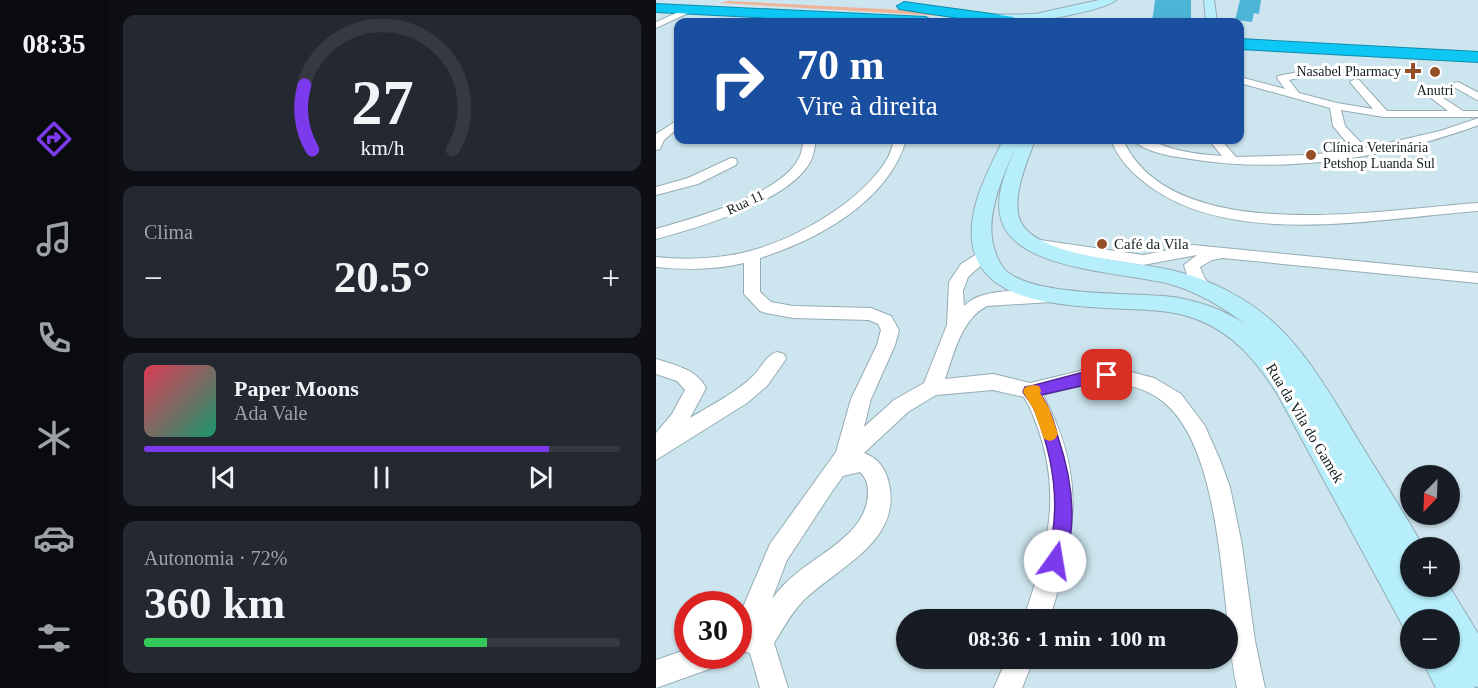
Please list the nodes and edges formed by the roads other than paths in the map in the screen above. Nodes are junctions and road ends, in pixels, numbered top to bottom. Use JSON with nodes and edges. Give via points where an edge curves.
{"nodes":[{"id":1,"x":1111,"y":0,"type":"edge"},
{"id":2,"x":1209,"y":0,"type":"edge"},
{"id":3,"x":708,"y":5,"type":"edge"},
{"id":4,"x":894,"y":6,"type":"dead end"},
{"id":5,"x":656,"y":8,"type":"edge"},
{"id":6,"x":693,"y":9,"type":"junction"},
{"id":7,"x":875,"y":18,"type":"edge"},
{"id":8,"x":983,"y":18,"type":"edge"},
{"id":9,"x":1038,"y":18,"type":"edge"},
{"id":10,"x":1211,"y":18,"type":"edge"},
{"id":11,"x":656,"y":25,"type":"edge"},
{"id":12,"x":1244,"y":42,"type":"edge"},
{"id":13,"x":1478,"y":55,"type":"edge"},
{"id":14,"x":1303,"y":74,"type":"dead end"},
{"id":15,"x":1244,"y":81,"type":"edge"},
{"id":16,"x":1355,"y":82,"type":"dead end"},
{"id":17,"x":1458,"y":86,"type":"dead end"},
{"id":18,"x":1433,"y":95,"type":"dead end"},
{"id":19,"x":1296,"y":96,"type":"junction"},
{"id":20,"x":1478,"y":98,"type":"edge"},
{"id":21,"x":1336,"y":106,"type":"junction"},
{"id":22,"x":1384,"y":114,"type":"junction"},
{"id":23,"x":1460,"y":114,"type":"junction"},
{"id":24,"x":1478,"y":114,"type":"edge"},
{"id":25,"x":1478,"y":121,"type":"edge"},
{"id":26,"x":668,"y":128,"type":"edge"},
{"id":27,"x":809,"y":144,"type":"edge"},
{"id":28,"x":899,"y":144,"type":"edge"},
{"id":29,"x":1009,"y":144,"type":"edge"},
{"id":30,"x":1026,"y":144,"type":"edge"},
{"id":31,"x":1119,"y":144,"type":"edge"},
{"id":32,"x":1149,"y":144,"type":"edge"},
{"id":33,"x":1219,"y":144,"type":"edge"},
{"id":34,"x":656,"y":146,"type":"edge"},
{"id":35,"x":1362,"y":151,"type":"junction"},
{"id":36,"x":1232,"y":160,"type":"junction"},
{"id":37,"x":731,"y":162,"type":"dead end"},
{"id":38,"x":656,"y":191,"type":"edge"},
{"id":39,"x":1478,"y":195,"type":"edge"},
{"id":40,"x":1478,"y":207,"type":"edge"},
{"id":41,"x":1442,"y":209,"type":"junction"},
{"id":42,"x":656,"y":234,"type":"edge"},
{"id":43,"x":1033,"y":244,"type":"junction"},
{"id":44,"x":988,"y":252,"type":"junction"},
{"id":45,"x":1228,"y":255,"type":"junction"},
{"id":46,"x":752,"y":256,"type":"junction"},
{"id":47,"x":1077,"y":259,"type":"junction"},
{"id":48,"x":656,"y":262,"type":"edge"},
{"id":49,"x":1478,"y":278,"type":"edge"},
{"id":50,"x":1203,"y":287,"type":"junction"},
{"id":51,"x":1060,"y":295,"type":"junction"},
{"id":52,"x":956,"y":325,"type":"junction"},
{"id":53,"x":777,"y":359,"type":"dead end"},
{"id":54,"x":656,"y":366,"type":"edge"},
{"id":55,"x":932,"y":388,"type":"junction"},
{"id":56,"x":1031,"y":392,"type":"junction"},
{"id":57,"x":656,"y":450,"type":"edge"},
{"id":58,"x":842,"y":462,"type":"junction"},
{"id":59,"x":1400,"y":537,"type":"edge"},
{"id":60,"x":1040,"y":609,"type":"edge"},
{"id":61,"x":1412,"y":609,"type":"edge"},
{"id":62,"x":752,"y":627,"type":"edge"},
{"id":63,"x":752,"y":636,"type":"edge"},
{"id":64,"x":1460,"y":639,"type":"edge"},
{"id":65,"x":752,"y":650,"type":"edge"},
{"id":66,"x":674,"y":668,"type":"edge"},
{"id":67,"x":1016,"y":669,"type":"edge"},
{"id":68,"x":1445,"y":669,"type":"edge"},
{"id":69,"x":1478,"y":670,"type":"edge"},
{"id":70,"x":656,"y":674,"type":"edge"},
{"id":71,"x":774,"y":688,"type":"edge"},
{"id":72,"x":1008,"y":688,"type":"edge"},
{"id":73,"x":1251,"y":688,"type":"edge"},
{"id":74,"x":1456,"y":688,"type":"edge"}],
"edges":[{"from":1,"to":9,"type":"main road"},
{"from":2,"to":10,"type":"main road"},
{"from":3,"to":6,"type":"highway"},
{"from":3,"to":7,"type":"highway"},
{"from":4,"to":8,"type":"highway"},
{"from":5,"to":6,"type":"highway"},
{"from":6,"to":11,"type":"street"},
{"from":12,"to":13,"type":"highway"},
{"from":14,"to":19,"type":"street","via":[[1282,78]]},
{"from":15,"to":19,"type":"street"},
{"from":16,"to":22,"type":"street"},
{"from":17,"to":20,"type":"street"},
{"from":18,"to":23,"type":"street"},
{"from":19,"to":21,"type":"street"},
{"from":21,"to":22,"type":"street"},
{"from":21,"to":35,"type":"street","via":[[1340,128]]},
{"from":22,"to":23,"type":"street"},
{"from":23,"to":24,"type":"street"},
{"from":25,"to":35,"type":"street","via":[[1425,140]]},
{"from":26,"to":34,"type":"street"},
{"from":27,"to":42,"type":"street","name":"Rua 11","via":[[797,169],[764,194],[703,220]]},
{"from":28,"to":46,"type":"street","via":[[881,176],[842,214]]},
{"from":29,"to":44,"type":"main road","name":"Rua da Vila do Gamek","via":[[988,195],[982,226]]},
{"from":30,"to":43,"type":"main road","name":"Rua da Vila do Gamek","via":[[1010,189],[1009,204],[1016,231]]},
{"from":31,"to":41,"type":"street","via":[[1131,165],[1157,187],[1197,207],[1244,216],[1314,220]]},
{"from":32,"to":36,"type":"street","via":[[1170,153]]},
{"from":33,"to":36,"type":"street"},
{"from":35,"to":36,"type":"street","via":[[1311,158]]},
{"from":37,"to":38,"type":"street","via":[[693,181]]},
{"from":39,"to":41,"type":"street"},
{"from":40,"to":41,"type":"street"},
{"from":43,"to":44,"type":"main road","name":"Rua da Vila do Gamek","via":[[1009,245]]},
{"from":43,"to":45,"type":"street","via":[[1144,260],[1193,250]]},
{"from":43,"to":47,"type":"main road","name":"Rua da Vila do Gamek"},
{"from":44,"to":51,"type":"main road","name":"Rua da Vila do Gamek","via":[[996,273],[1005,280],[1029,291]]},
{"from":44,"to":52,"type":"street","via":[[968,267],[954,286]]},
{"from":45,"to":49,"type":"street"},
{"from":45,"to":50,"type":"street","via":[[1209,255],[1192,265]]},
{"from":46,"to":48,"type":"street","via":[[707,264]]},
{"from":46,"to":58,"type":"street","via":[[752,294],[766,307],[793,312],[871,314],[885,320],[890,330],[861,399]]},
{"from":47,"to":50,"type":"main road","name":"Rua da Vila do Gamek","via":[[1146,271]]},
{"from":47,"to":51,"type":"main road","name":"Rua da Vila do Gamek","via":[[1088,268],[1091,280],[1079,291]]},
{"from":50,"to":59,"type":"main road","name":"Rua da Vila do Gamek","via":[[1261,323],[1284,348],[1336,426]]},
{"from":51,"to":52,"type":"street","via":[[984,300]]},
{"from":51,"to":61,"type":"main road","name":"Rua da Vila do Gamek","via":[[1174,305],[1205,314],[1244,336],[1278,375]]},
{"from":52,"to":55,"type":"street"},
{"from":53,"to":57,"type":"street","via":[[747,392]]},
{"from":54,"to":57,"type":"street","via":[[684,376],[696,388],[679,420]]},
{"from":55,"to":56,"type":"street","via":[[993,382]]},
{"from":55,"to":58,"type":"street","via":[[901,406]]},
{"from":56,"to":60,"type":"street","via":[[1041,408],[1064,491],[1061,543]]},
{"from":56,"to":73,"type":"street","via":[[1107,375],[1154,387],[1180,405],[1204,449],[1226,512]]},
{"from":58,"to":62,"type":"street","via":[[778,552]]},
{"from":58,"to":63,"type":"street","via":[[862,462],[871,467],[878,479],[881,500],[874,520],[858,541],[793,593]]},
{"from":64,"to":69,"type":"main road"},
{"from":65,"to":71,"type":"street"},
{"from":66,"to":70,"type":"street"},
{"from":67,"to":72,"type":"street"},
{"from":68,"to":74,"type":"main road"}]}
